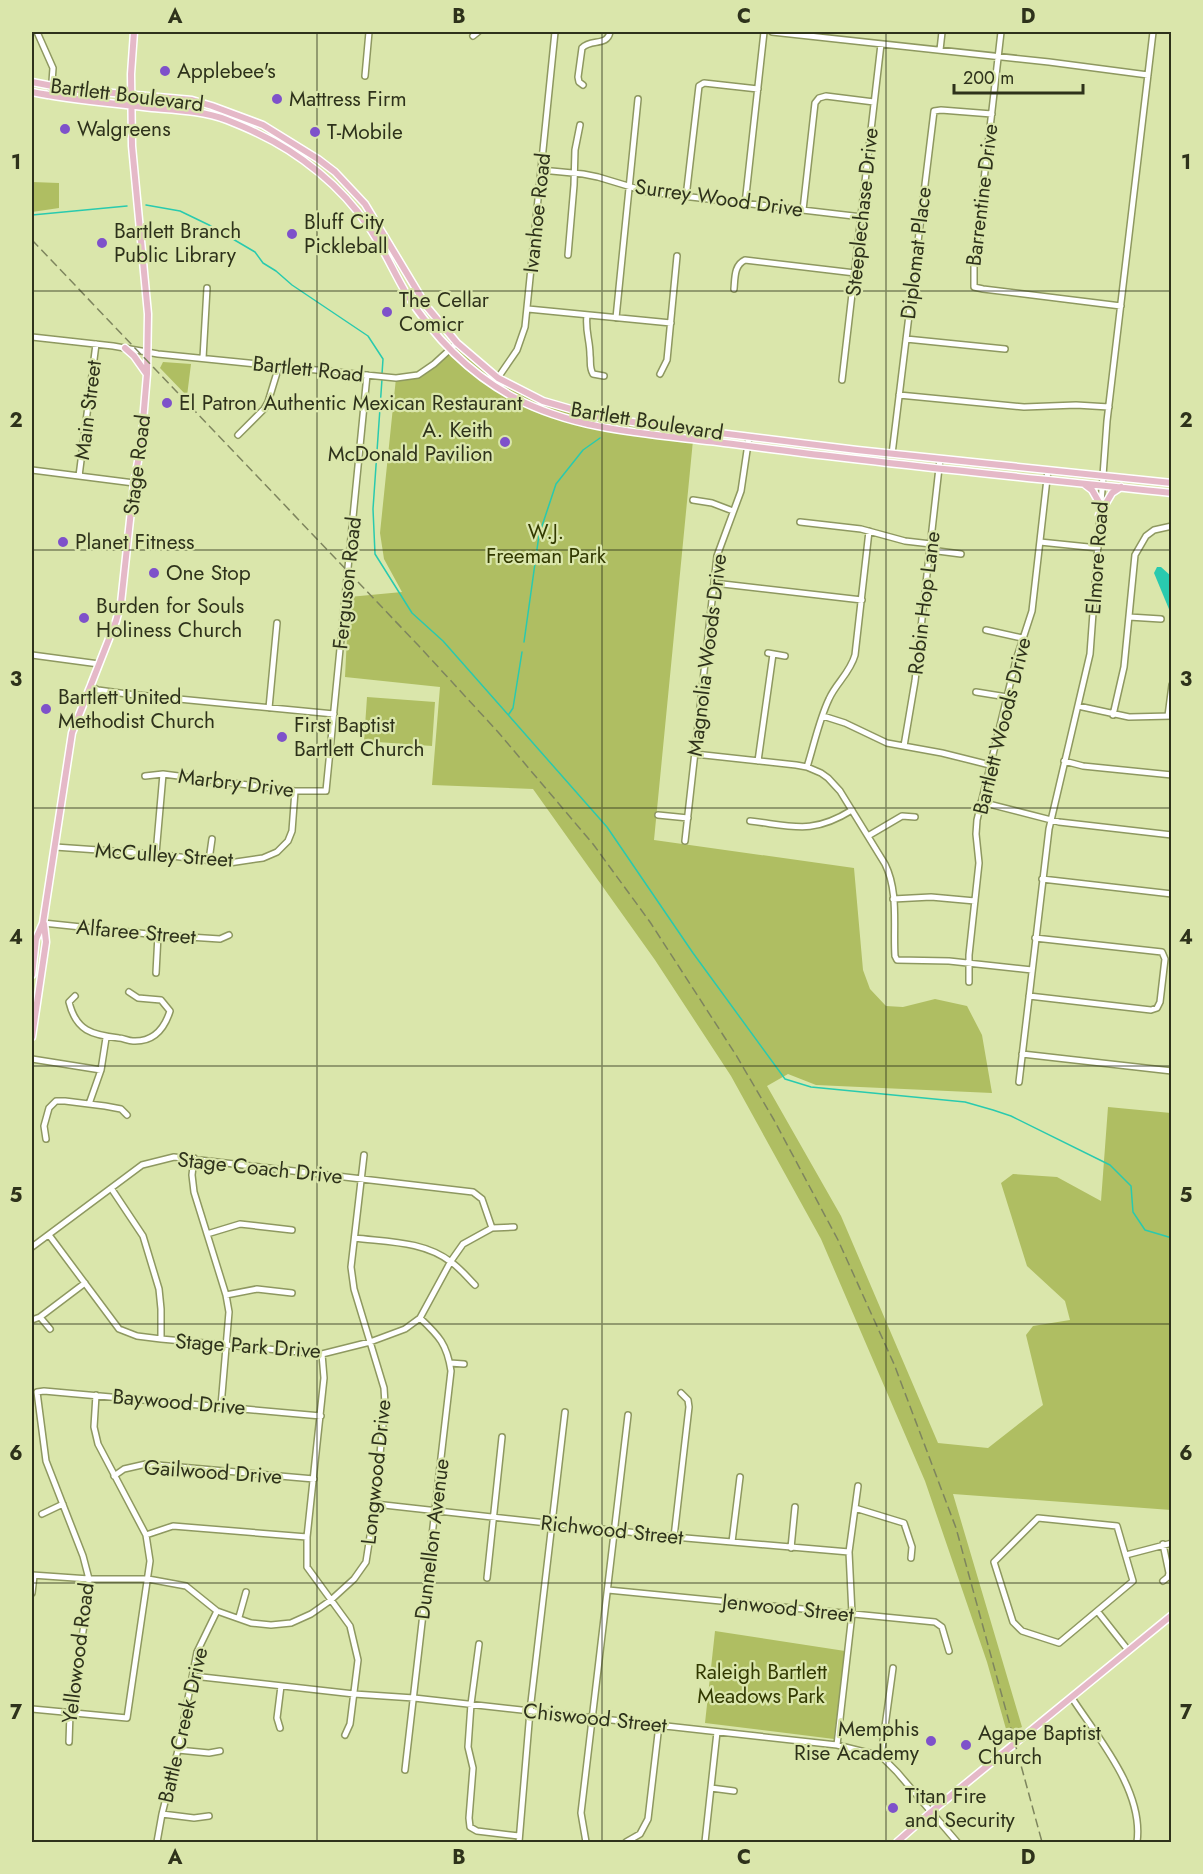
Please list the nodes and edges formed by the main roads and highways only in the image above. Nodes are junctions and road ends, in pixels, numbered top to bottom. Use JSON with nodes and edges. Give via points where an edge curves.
{"nodes":[{"id":1,"x":134,"y":32,"type":"edge"},
{"id":2,"x":32,"y":82,"type":"edge"},
{"id":3,"x":32,"y":92,"type":"edge"},
{"id":4,"x":131,"y":95,"type":"junction"},
{"id":5,"x":131,"y":105,"type":"junction"},
{"id":6,"x":386,"y":238,"type":"junction"},
{"id":7,"x":378,"y":243,"type":"junction"},
{"id":8,"x":427,"y":308,"type":"junction"},
{"id":9,"x":420,"y":314,"type":"junction"},
{"id":10,"x":125,"y":348,"type":"road end"},
{"id":11,"x":147,"y":374,"type":"junction"},
{"id":12,"x":1084,"y":483,"type":"junction"},
{"id":13,"x":1172,"y":483,"type":"edge"},
{"id":14,"x":1122,"y":487,"type":"junction"},
{"id":15,"x":1172,"y":493,"type":"edge"},
{"id":16,"x":1100,"y":504,"type":"road end"},
{"id":17,"x":1099,"y":515,"type":"road end"},
{"id":18,"x":44,"y":923,"type":"junction"},
{"id":19,"x":32,"y":975,"type":"edge"},
{"id":20,"x":32,"y":1037,"type":"edge"},
{"id":21,"x":1172,"y":1615,"type":"edge"},
{"id":22,"x":897,"y":1842,"type":"edge"}],
"edges":[{"from":1,"to":4,"type":"main road","name":"Stage Road"},
{"from":2,"to":4,"type":"main road","name":"Bartlett Boulevard"},
{"from":3,"to":5,"type":"main road","name":"Bartlett Boulevard"},
{"from":4,"to":5,"type":"main road","name":"Stage Road"},
{"from":4,"to":6,"type":"main road","name":"Bartlett Boulevard","via":[[192,100],[263,125],[335,172],[365,204]]},
{"from":5,"to":7,"type":"main road","name":"Bartlett Boulevard","via":[[201,113],[259,134],[314,168],[352,204]]},
{"from":5,"to":11,"type":"main road","name":"Stage Road","via":[[148,314]]},
{"from":6,"to":7,"type":"main road"},
{"from":6,"to":8,"type":"main road","name":"Bartlett Boulevard"},
{"from":7,"to":9,"type":"main road","name":"Bartlett Boulevard"},
{"from":8,"to":9,"type":"main road"},
{"from":8,"to":13,"type":"main road","name":"Bartlett Boulevard","via":[[457,343],[498,378],[543,401],[595,416],[892,454]]},
{"from":9,"to":12,"type":"main road","name":"Bartlett Boulevard","via":[[450,350],[493,385],[554,415],[587,424]]},
{"from":10,"to":11,"type":"main road"},
{"from":11,"to":18,"type":"main road","name":"Stage Road","via":[[121,603],[72,733]]},
{"from":12,"to":14,"type":"main road","name":"Bartlett Boulevard"},
{"from":12,"to":16,"type":"main road"},
{"from":14,"to":15,"type":"main road","name":"Bartlett Boulevard"},
{"from":14,"to":17,"type":"main road","via":[[1112,493]]},
{"from":18,"to":19,"type":"main road","name":"Stage Road","via":[[36,939]]},
{"from":18,"to":20,"type":"main road","name":"Stage Road","via":[[46,942]]},
{"from":21,"to":22,"type":"main road"}]}
